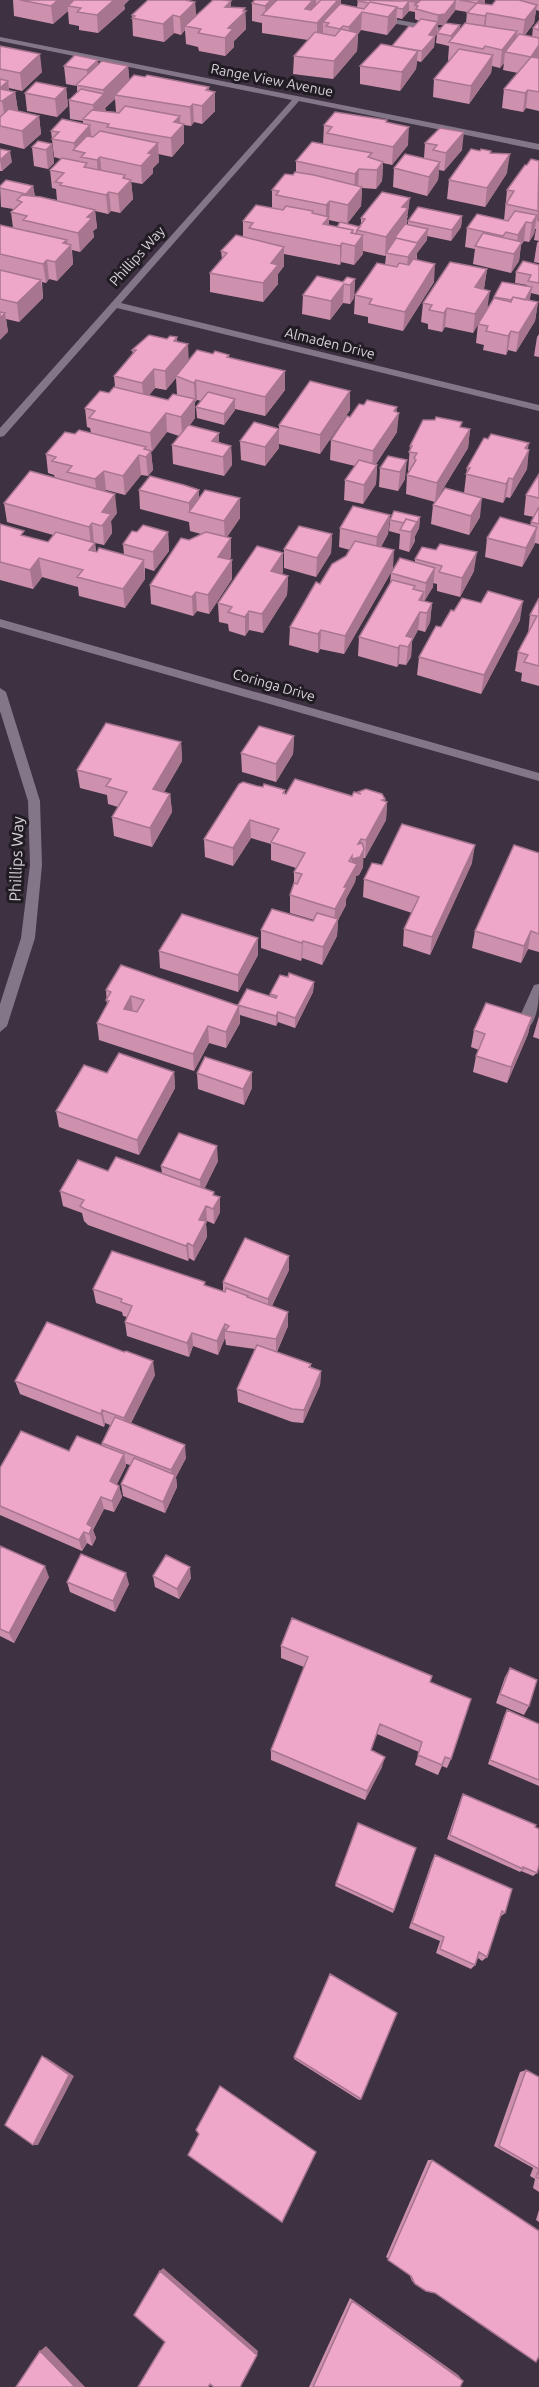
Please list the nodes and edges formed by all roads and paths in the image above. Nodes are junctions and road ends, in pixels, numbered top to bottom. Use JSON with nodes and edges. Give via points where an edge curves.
{"nodes":[{"id":1,"x":368,"y":17,"type":"edge"},
{"id":2,"x":470,"y":35,"type":"edge"},
{"id":3,"x":0,"y":39,"type":"edge"},
{"id":4,"x":297,"y":99,"type":"junction"},
{"id":5,"x":539,"y":147,"type":"edge"},
{"id":6,"x":114,"y":304,"type":"junction"},
{"id":7,"x":539,"y":408,"type":"edge"},
{"id":8,"x":0,"y":434,"type":"edge"},
{"id":9,"x":0,"y":622,"type":"edge"},
{"id":10,"x":0,"y":692,"type":"edge"},
{"id":11,"x":539,"y":777,"type":"edge"},
{"id":12,"x":539,"y":989,"type":"edge"},
{"id":13,"x":523,"y":1024,"type":"edge"},
{"id":14,"x":0,"y":1026,"type":"edge"}],
"edges":[{"from":1,"to":2,"type":"street"},
{"from":3,"to":4,"type":"street","name":"Range View Avenue"},
{"from":4,"to":5,"type":"street","name":"Range View Avenue"},
{"from":4,"to":6,"type":"street","name":"Phillips Way"},
{"from":6,"to":7,"type":"street","name":"Almaden Drive"},
{"from":6,"to":8,"type":"street","name":"Phillips Way"},
{"from":9,"to":11,"type":"street","name":"Coringa Drive"},
{"from":10,"to":14,"type":"street","name":"Phillips Way","via":[[34,801],[36,865],[28,938]]},
{"from":12,"to":13,"type":"street"}]}
